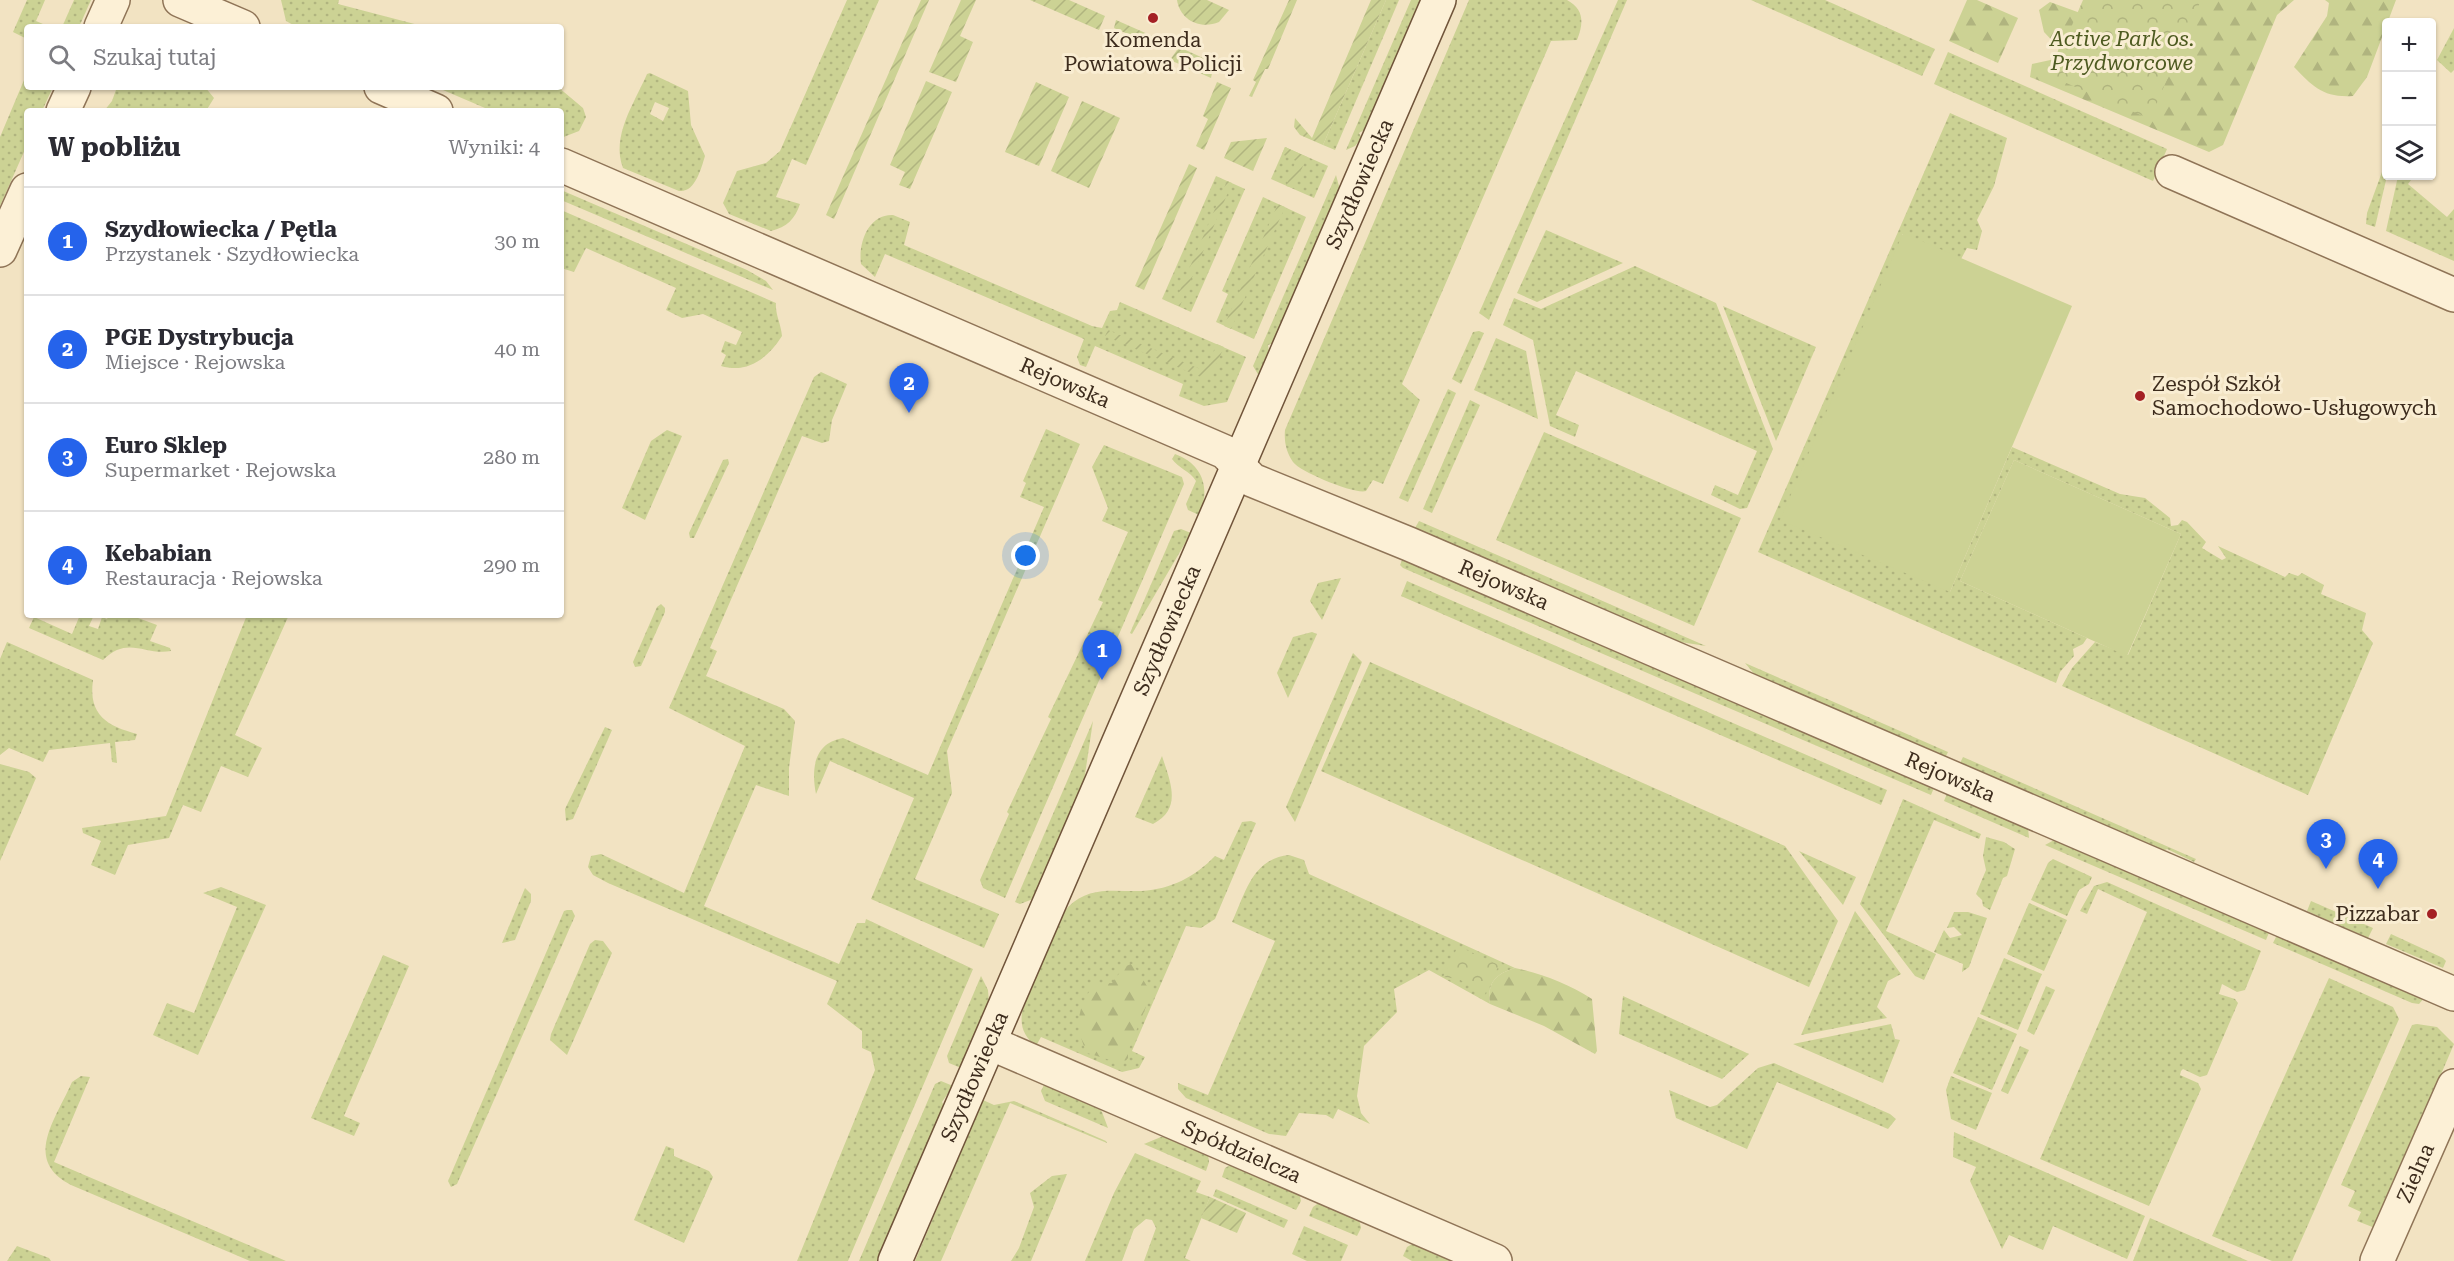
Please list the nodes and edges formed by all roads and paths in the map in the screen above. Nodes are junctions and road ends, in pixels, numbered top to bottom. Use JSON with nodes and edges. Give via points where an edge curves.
{"nodes":[{"id":1,"x":113,"y":0,"type":"edge"},
{"id":2,"x":180,"y":0,"type":"edge"},
{"id":3,"x":1439,"y":0,"type":"edge"},
{"id":4,"x":102,"y":24,"type":"edge"},
{"id":5,"x":236,"y":24,"type":"edge"},
{"id":6,"x":73,"y":90,"type":"edge"},
{"id":7,"x":388,"y":90,"type":"edge"},
{"id":8,"x":64,"y":108,"type":"edge"},
{"id":9,"x":429,"y":108,"type":"edge"},
{"id":10,"x":564,"y":166,"type":"edge"},
{"id":11,"x":2172,"y":172,"type":"dead end"},
{"id":12,"x":24,"y":197,"type":"edge"},
{"id":13,"x":0,"y":250,"type":"edge"},
{"id":14,"x":2454,"y":295,"type":"edge"},
{"id":15,"x":1239,"y":466,"type":"junction"},
{"id":16,"x":2454,"y":994,"type":"edge"},
{"id":17,"x":990,"y":1043,"type":"junction"},
{"id":18,"x":2454,"y":1086,"type":"edge"},
{"id":19,"x":895,"y":1261,"type":"edge"},
{"id":20,"x":1495,"y":1261,"type":"edge"},
{"id":21,"x":2377,"y":1261,"type":"edge"}],
"edges":[{"from":1,"to":4,"type":"street"},
{"from":2,"to":5,"type":"street"},
{"from":3,"to":15,"type":"street","name":"Szydłowiecka"},
{"from":6,"to":8,"type":"street"},
{"from":7,"to":9,"type":"street"},
{"from":10,"to":15,"type":"street","name":"Rejowska","via":[[1225,452]]},
{"from":11,"to":14,"type":"street"},
{"from":12,"to":13,"type":"street"},
{"from":15,"to":16,"type":"street","name":"Rejowska","via":[[1252,480]]},
{"from":15,"to":17,"type":"street","name":"Szydłowiecka"},
{"from":17,"to":19,"type":"street","name":"Szydłowiecka"},
{"from":17,"to":20,"type":"street","name":"Spółdzielcza"},
{"from":18,"to":21,"type":"street","name":"Zielna"}]}
